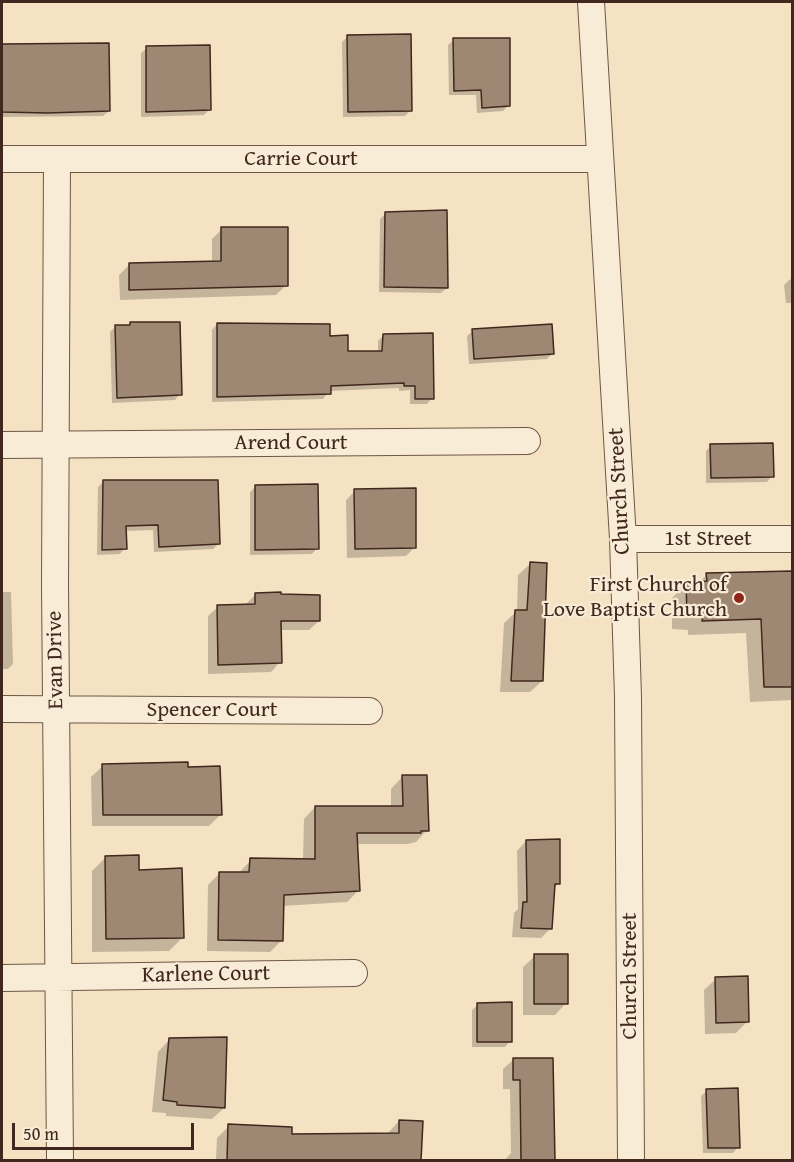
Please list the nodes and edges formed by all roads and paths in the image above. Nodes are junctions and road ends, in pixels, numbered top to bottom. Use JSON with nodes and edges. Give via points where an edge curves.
{"nodes":[{"id":1,"x":591,"y":2,"type":"edge"},
{"id":2,"x":2,"y":159,"type":"edge"},
{"id":3,"x":600,"y":159,"type":"junction"},
{"id":4,"x":57,"y":160,"type":"junction"},
{"id":5,"x":527,"y":441,"type":"dead end"},
{"id":6,"x":56,"y":444,"type":"junction"},
{"id":7,"x":2,"y":445,"type":"edge"},
{"id":8,"x":624,"y":539,"type":"junction"},
{"id":9,"x":792,"y":539,"type":"edge"},
{"id":10,"x":2,"y":709,"type":"edge"},
{"id":11,"x":56,"y":710,"type":"junction"},
{"id":12,"x":369,"y":711,"type":"dead end"},
{"id":13,"x":354,"y":972,"type":"dead end"},
{"id":14,"x":58,"y":977,"type":"junction"},
{"id":15,"x":2,"y":978,"type":"edge"},
{"id":16,"x":60,"y":1161,"type":"edge"},
{"id":17,"x":631,"y":1161,"type":"edge"}],
"edges":[{"from":1,"to":3,"type":"street","name":"Church Street"},
{"from":2,"to":4,"type":"street","name":"Carrie Court"},
{"from":3,"to":4,"type":"street","name":"Carrie Court"},
{"from":3,"to":8,"type":"street","name":"Church Street"},
{"from":4,"to":6,"type":"street","name":"Evan Drive"},
{"from":5,"to":6,"type":"street","name":"Arend Court"},
{"from":6,"to":7,"type":"street","name":"Arend Court"},
{"from":6,"to":11,"type":"street","name":"Evan Drive"},
{"from":8,"to":9,"type":"street","name":"1st Street"},
{"from":8,"to":17,"type":"street","name":"Church Street"},
{"from":10,"to":11,"type":"street","name":"Spencer Court"},
{"from":11,"to":12,"type":"street","name":"Spencer Court"},
{"from":11,"to":14,"type":"street","name":"Evan Drive"},
{"from":13,"to":14,"type":"street","name":"Karlene Court"},
{"from":14,"to":15,"type":"street","name":"Karlene Court"},
{"from":14,"to":16,"type":"street","name":"Evan Drive"}]}
